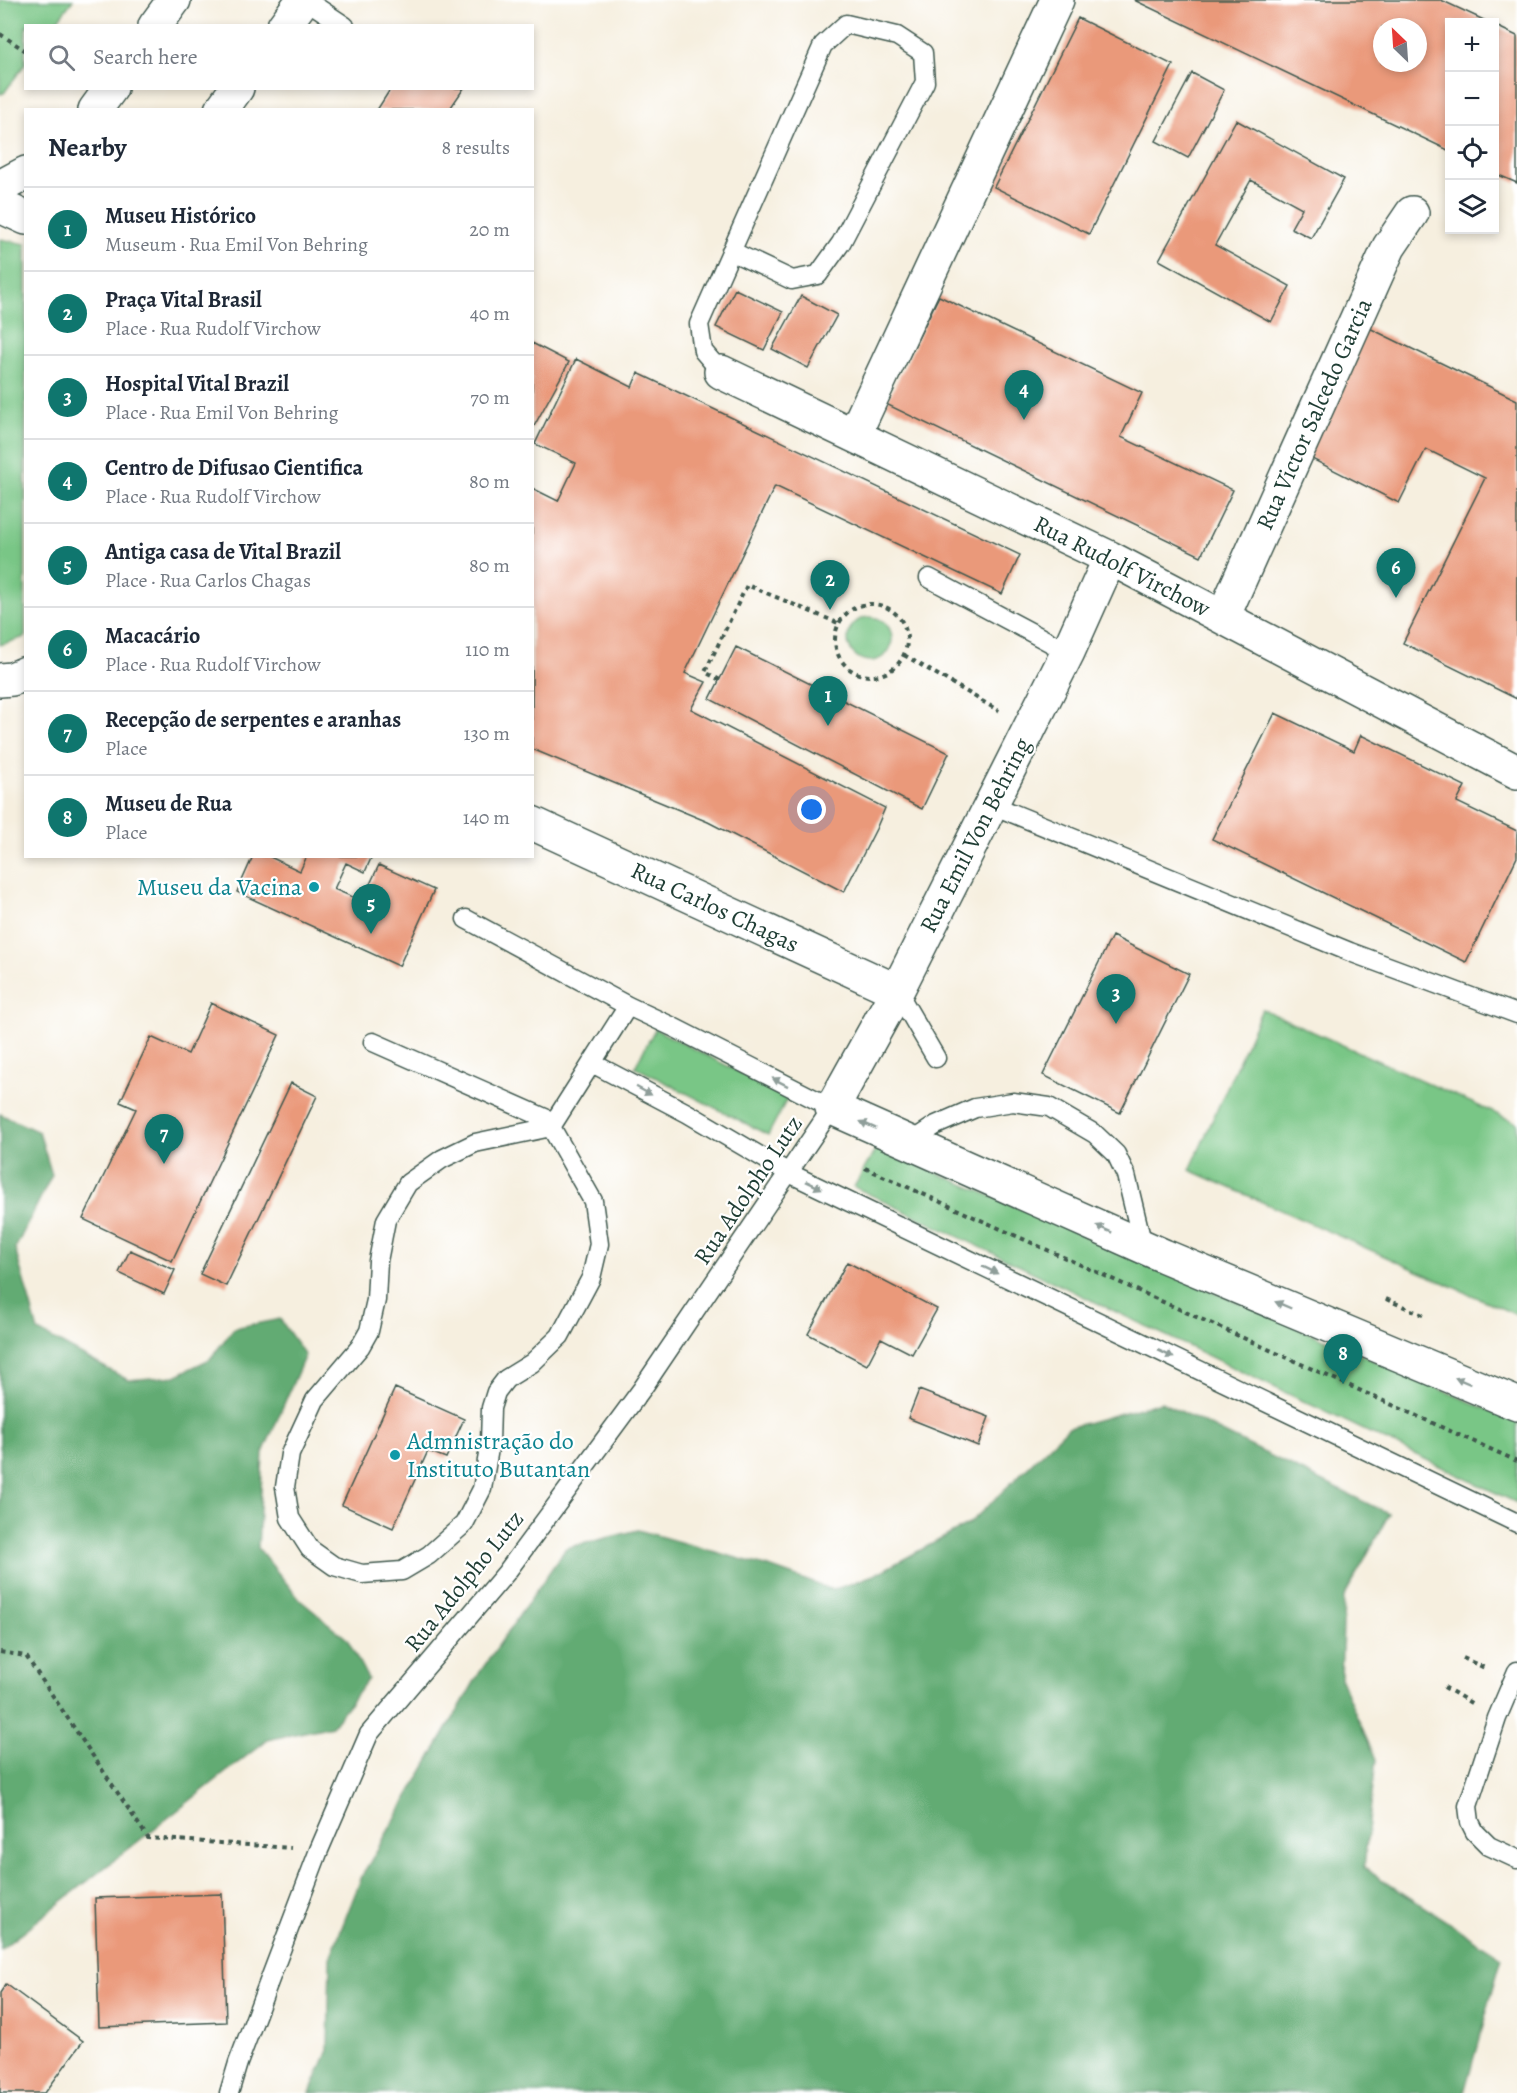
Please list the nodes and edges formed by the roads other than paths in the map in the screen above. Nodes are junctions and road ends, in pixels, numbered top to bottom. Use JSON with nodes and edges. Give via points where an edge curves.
{"nodes":[{"id":1,"x":174,"y":0,"type":"edge"},
{"id":2,"x":305,"y":0,"type":"edge"},
{"id":3,"x":1057,"y":0,"type":"edge"},
{"id":4,"x":156,"y":24,"type":"edge"},
{"id":5,"x":286,"y":24,"type":"edge"},
{"id":6,"x":342,"y":24,"type":"edge"},
{"id":7,"x":109,"y":90,"type":"edge"},
{"id":8,"x":236,"y":90,"type":"edge"},
{"id":9,"x":96,"y":108,"type":"edge"},
{"id":10,"x":222,"y":108,"type":"edge"},
{"id":11,"x":24,"y":174,"type":"edge"},
{"id":12,"x":0,"y":187,"type":"edge"},
{"id":13,"x":0,"y":206,"type":"edge"},
{"id":14,"x":1412,"y":213,"type":"dead end"},
{"id":15,"x":24,"y":217,"type":"edge"},
{"id":16,"x":731,"y":251,"type":"junction"},
{"id":17,"x":721,"y":372,"type":"joint"},
{"id":18,"x":854,"y":435,"type":"junction"},
{"id":19,"x":1110,"y":558,"type":"junction"},
{"id":20,"x":928,"y":578,"type":"dead end"},
{"id":21,"x":1223,"y":617,"type":"junction"},
{"id":22,"x":1068,"y":652,"type":"junction"},
{"id":23,"x":24,"y":674,"type":"edge"},
{"id":24,"x":0,"y":680,"type":"edge"},
{"id":25,"x":1517,"y":772,"type":"edge"},
{"id":26,"x":990,"y":804,"type":"junction"},
{"id":27,"x":534,"y":824,"type":"edge"},
{"id":28,"x":466,"y":919,"type":"dead end"},
{"id":29,"x":897,"y":991,"type":"junction"},
{"id":30,"x":628,"y":1006,"type":"junction"},
{"id":31,"x":1517,"y":1014,"type":"edge"},
{"id":32,"x":373,"y":1042,"type":"dead end"},
{"id":33,"x":936,"y":1058,"type":"dead end"},
{"id":34,"x":592,"y":1063,"type":"junction"},
{"id":35,"x":832,"y":1108,"type":"junction"},
{"id":36,"x":552,"y":1124,"type":"junction"},
{"id":37,"x":909,"y":1143,"type":"junction"},
{"id":38,"x":789,"y":1173,"type":"junction"},
{"id":39,"x":1143,"y":1246,"type":"junction"},
{"id":40,"x":1517,"y":1404,"type":"edge"},
{"id":41,"x":1517,"y":1523,"type":"edge"},
{"id":42,"x":1517,"y":1671,"type":"edge"},
{"id":43,"x":1517,"y":1859,"type":"edge"},
{"id":44,"x":229,"y":2093,"type":"edge"}],
"edges":[{"from":1,"to":4,"type":"street"},
{"from":2,"to":5,"type":"street"},
{"from":2,"to":6,"type":"lane"},
{"from":3,"to":18,"type":"street"},
{"from":7,"to":9,"type":"street"},
{"from":8,"to":10,"type":"street"},
{"from":11,"to":12,"type":"street"},
{"from":13,"to":15,"type":"street"},
{"from":14,"to":21,"type":"street","name":"Rua Victor Salcedo Garcia","via":[[1389,247]]},
{"from":16,"to":16,"type":"lane","via":[[792,280],[818,275],[841,243],[925,82],[923,53],[897,36],[846,24],[823,45]]},
{"from":16,"to":17,"type":"lane","via":[[699,324],[703,351]]},
{"from":17,"to":18,"type":"street","name":"Rua Rudolf Virchow"},
{"from":18,"to":19,"type":"street","name":"Rua Rudolf Virchow"},
{"from":19,"to":21,"type":"street","name":"Rua Rudolf Virchow"},
{"from":19,"to":22,"type":"street","name":"Rua Emil Von Behring"},
{"from":20,"to":22,"type":"lane"},
{"from":21,"to":25,"type":"street","name":"Rua Rudolf Virchow"},
{"from":22,"to":26,"type":"street","name":"Rua Emil Von Behring"},
{"from":23,"to":24,"type":"street"},
{"from":26,"to":29,"type":"street","name":"Rua Emil Von Behring"},
{"from":26,"to":31,"type":"lane","via":[[1350,952]]},
{"from":27,"to":29,"type":"street","name":"Rua Carlos Chagas"},
{"from":28,"to":30,"type":"lane"},
{"from":29,"to":33,"type":"lane"},
{"from":29,"to":35,"type":"street","name":"Rua Emil Von Behring"},
{"from":30,"to":34,"type":"lane"},
{"from":35,"to":30,"type":"lane","one_way":true},
{"from":32,"to":36,"type":"lane"},
{"from":34,"to":36,"type":"lane"},
{"from":34,"to":38,"type":"lane","one_way":true},
{"from":37,"to":35,"type":"street","one_way":true},
{"from":35,"to":38,"type":"lane","name":"Rua Adolpho Lutz"},
{"from":36,"to":36,"type":"lane","via":[[593,1201],[599,1244],[591,1278],[560,1336],[532,1363],[506,1379],[496,1392],[482,1489],[464,1524],[429,1555],[402,1571],[362,1574],[334,1566],[310,1549],[290,1518],[285,1487],[290,1454],[315,1400],[369,1331],[386,1220],[408,1183],[442,1160],[475,1143]]},
{"from":39,"to":37,"type":"street","one_way":true},
{"from":37,"to":39,"type":"lane","via":[[936,1125],[975,1108],[1013,1102],[1049,1107],[1095,1134],[1116,1154],[1126,1175]]},
{"from":38,"to":41,"type":"lane","one_way":true},
{"from":38,"to":44,"type":"lane","name":"Rua Adolpho Lutz","via":[[642,1389],[506,1572],[369,1734],[319,1850]]},
{"from":40,"to":39,"type":"street","one_way":true},
{"from":42,"to":43,"type":"lane","via":[[1468,1806],[1475,1832],[1489,1846]]}]}
